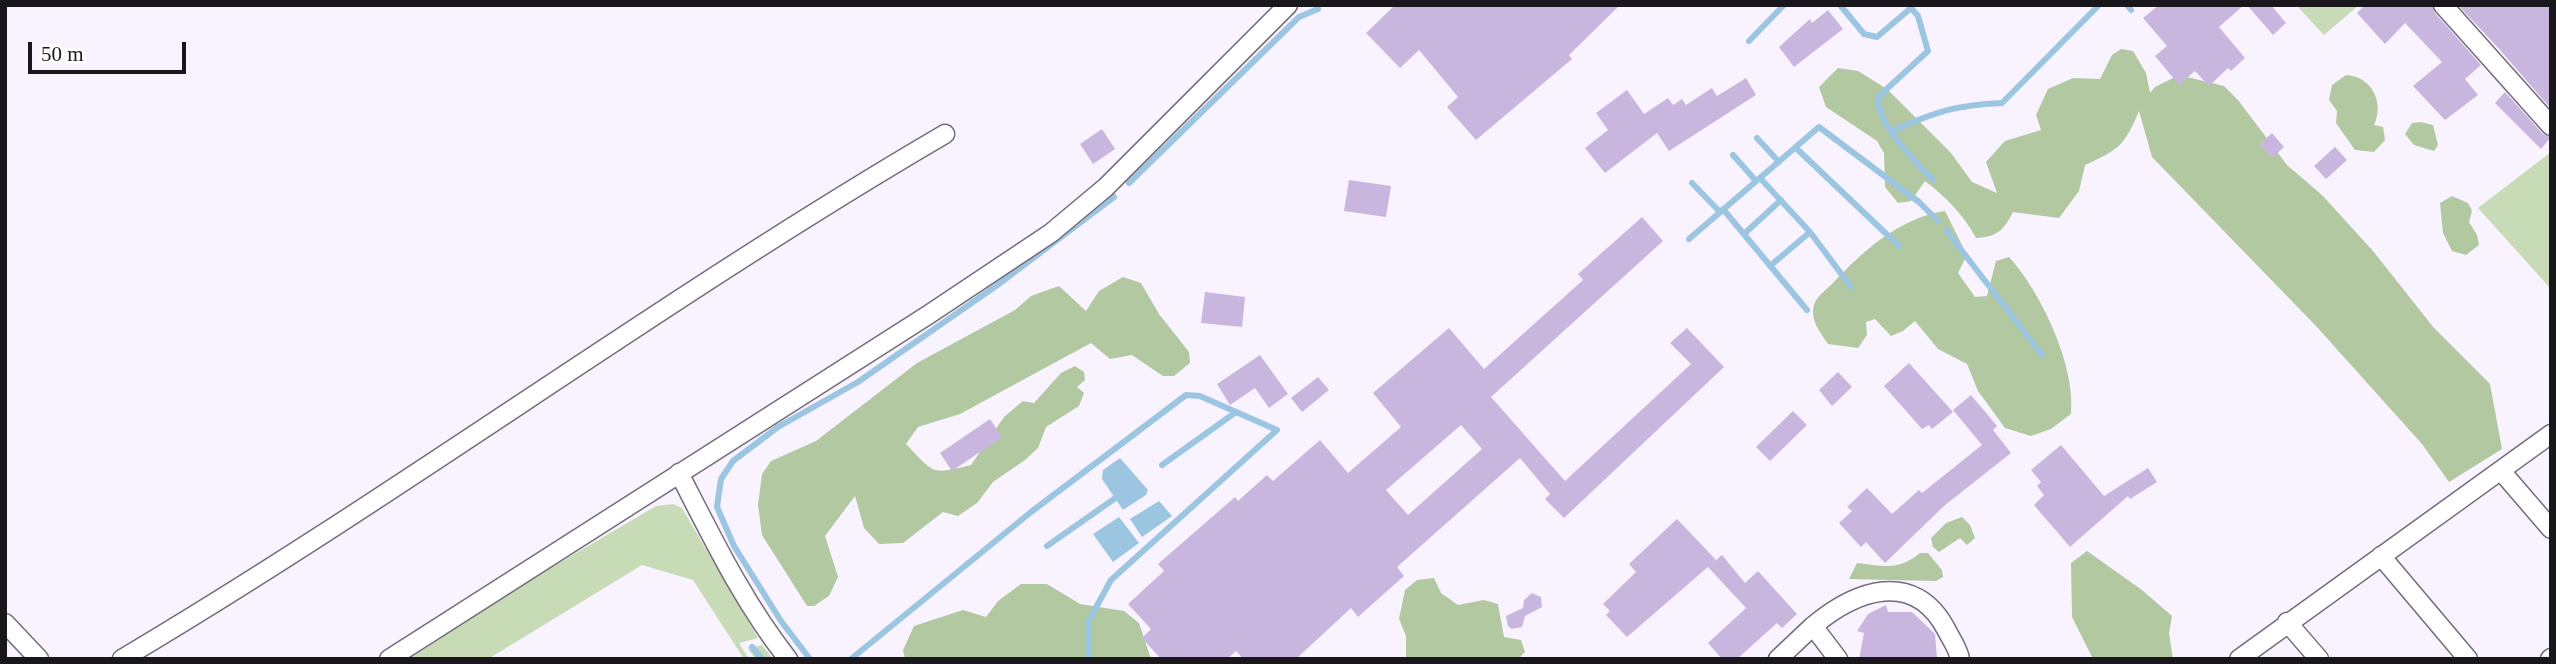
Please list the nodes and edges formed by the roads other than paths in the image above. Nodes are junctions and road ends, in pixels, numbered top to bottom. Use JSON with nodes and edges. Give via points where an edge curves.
{"nodes":[{"id":1,"x":1289,"y":5,"type":"edge"},
{"id":2,"x":2444,"y":5,"type":"edge"},
{"id":3,"x":2551,"y":126,"type":"edge"},
{"id":4,"x":945,"y":134,"type":"dead end"},
{"id":5,"x":2551,"y":435,"type":"edge"},
{"id":6,"x":679,"y":472,"type":"junction"},
{"id":7,"x":2502,"y":472,"type":"junction"},
{"id":8,"x":2551,"y":529,"type":"edge"},
{"id":9,"x":2381,"y":556,"type":"junction"},
{"id":10,"x":2287,"y":622,"type":"junction"},
{"id":11,"x":5,"y":623,"type":"edge"},
{"id":12,"x":1813,"y":626,"type":"junction"},
{"id":13,"x":40,"y":659,"type":"edge"},
{"id":14,"x":122,"y":659,"type":"edge"},
{"id":15,"x":389,"y":659,"type":"edge"},
{"id":16,"x":788,"y":659,"type":"edge"},
{"id":17,"x":1778,"y":659,"type":"edge"},
{"id":18,"x":1838,"y":659,"type":"edge"},
{"id":19,"x":1960,"y":659,"type":"edge"},
{"id":20,"x":2239,"y":659,"type":"edge"},
{"id":21,"x":2319,"y":659,"type":"edge"},
{"id":22,"x":2468,"y":659,"type":"edge"}],
"edges":[{"from":1,"to":6,"type":"street","via":[[1114,180],[1051,233]]},
{"from":2,"to":3,"type":"street"},
{"from":4,"to":14,"type":"street","via":[[856,186],[387,493]]},
{"from":5,"to":7,"type":"street"},
{"from":6,"to":15,"type":"street"},
{"from":6,"to":16,"type":"street","via":[[729,570]]},
{"from":7,"to":8,"type":"street"},
{"from":7,"to":9,"type":"street"},
{"from":9,"to":10,"type":"street"},
{"from":9,"to":22,"type":"street"},
{"from":10,"to":20,"type":"street"},
{"from":10,"to":21,"type":"street"},
{"from":11,"to":13,"type":"street"},
{"from":12,"to":17,"type":"street"},
{"from":12,"to":18,"type":"street"},
{"from":12,"to":19,"type":"street","via":[[1855,599],[1896,590],[1918,598],[1939,617]]}]}
